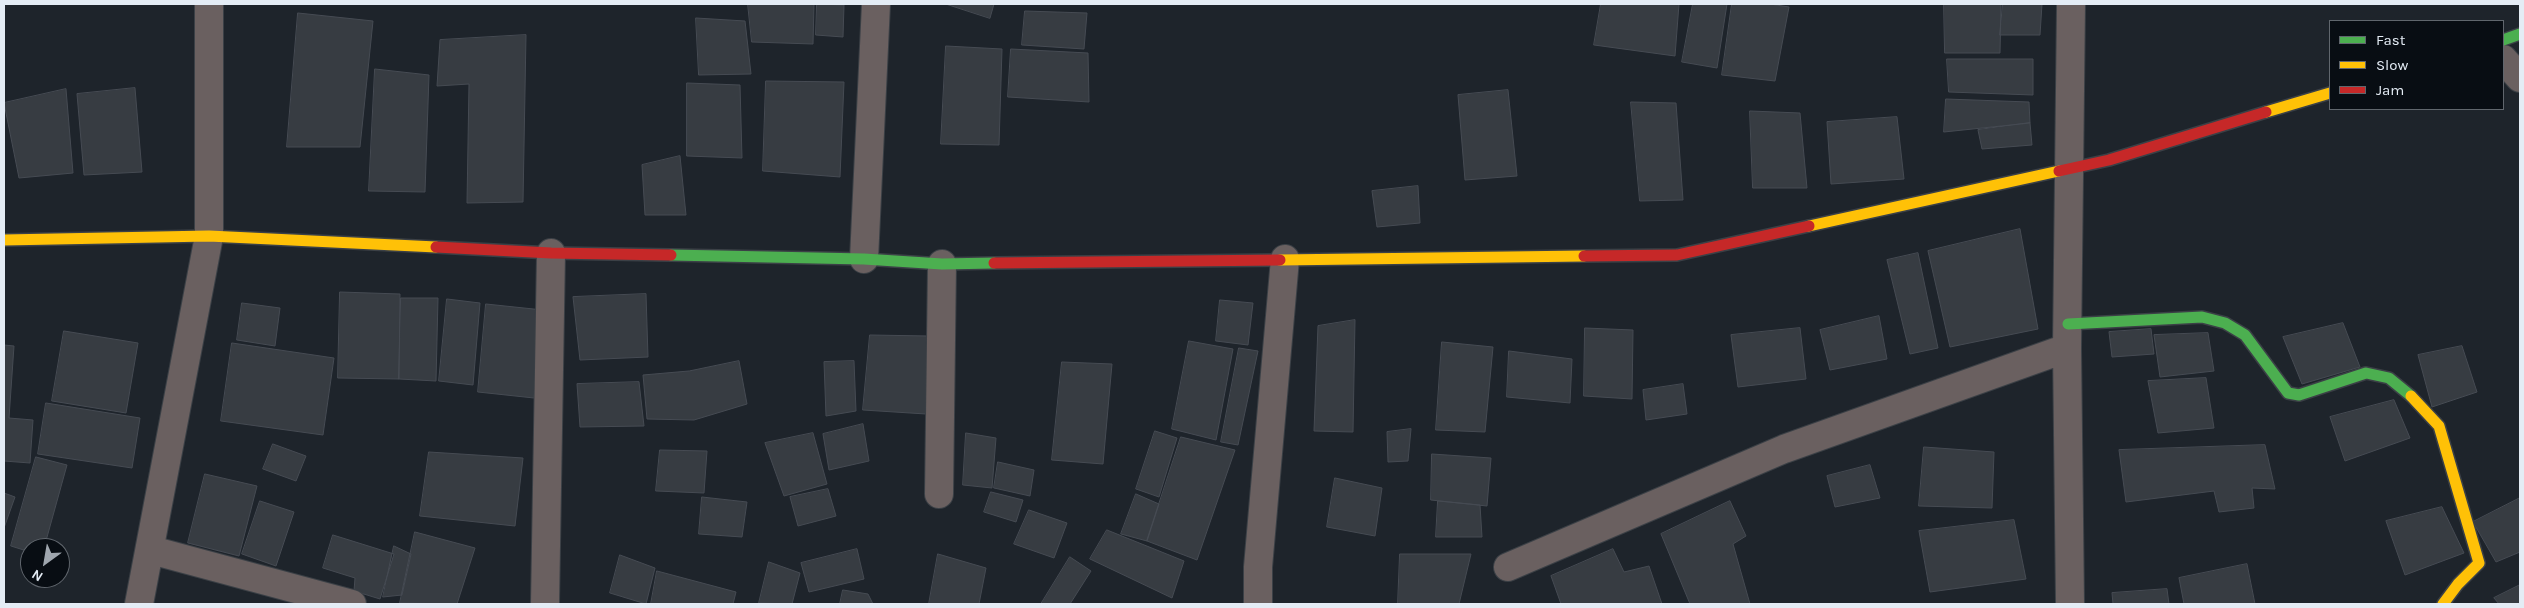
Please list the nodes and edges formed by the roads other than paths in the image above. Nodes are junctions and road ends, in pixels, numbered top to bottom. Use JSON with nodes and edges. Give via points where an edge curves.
{"nodes":[{"id":1,"x":209,"y":4,"type":"edge"},
{"id":2,"x":876,"y":4,"type":"edge"},
{"id":3,"x":2071,"y":4,"type":"edge"},
{"id":4,"x":2520,"y":34,"type":"edge"},
{"id":5,"x":2504,"y":40,"type":"edge"},
{"id":6,"x":2504,"y":60,"type":"edge"},
{"id":7,"x":2520,"y":78,"type":"edge"},
{"id":8,"x":2329,"y":93,"type":"edge"},
{"id":9,"x":2068,"y":170,"type":"junction"},
{"id":10,"x":209,"y":236,"type":"junction"},
{"id":11,"x":4,"y":240,"type":"edge"},
{"id":12,"x":551,"y":252,"type":"junction"},
{"id":13,"x":864,"y":259,"type":"junction"},
{"id":14,"x":1285,"y":259,"type":"junction"},
{"id":15,"x":942,"y":264,"type":"junction"},
{"id":16,"x":2068,"y":336,"type":"junction"},
{"id":17,"x":939,"y":494,"type":"dead end"},
{"id":18,"x":151,"y":550,"type":"junction"},
{"id":19,"x":1508,"y":567,"type":"dead end"},
{"id":20,"x":139,"y":604,"type":"edge"},
{"id":21,"x":352,"y":604,"type":"edge"},
{"id":22,"x":545,"y":604,"type":"edge"},
{"id":23,"x":1258,"y":604,"type":"edge"},
{"id":24,"x":2070,"y":604,"type":"edge"},
{"id":25,"x":2443,"y":604,"type":"edge"}],
"edges":[{"from":1,"to":10,"type":"street"},
{"from":2,"to":13,"type":"street"},
{"from":3,"to":9,"type":"street"},
{"from":4,"to":5,"type":"street"},
{"from":6,"to":7,"type":"street"},
{"from":8,"to":9,"type":"street"},
{"from":9,"to":14,"type":"street","via":[[1677,256]]},
{"from":9,"to":16,"type":"street"},
{"from":10,"to":11,"type":"street"},
{"from":10,"to":12,"type":"street"},
{"from":10,"to":18,"type":"street"},
{"from":12,"to":13,"type":"street"},
{"from":12,"to":22,"type":"street"},
{"from":13,"to":15,"type":"street"},
{"from":14,"to":15,"type":"street"},
{"from":14,"to":23,"type":"street","via":[[1258,566]]},
{"from":15,"to":17,"type":"street"},
{"from":16,"to":19,"type":"street","via":[[1784,449]]},
{"from":16,"to":24,"type":"street"},
{"from":16,"to":25,"type":"street","via":[[2202,318],[2225,323],[2245,335],[2288,393],[2300,394],[2366,374],[2389,378],[2415,399],[2439,426],[2475,546],[2479,563]]},
{"from":18,"to":20,"type":"street"},
{"from":18,"to":21,"type":"street"}]}
